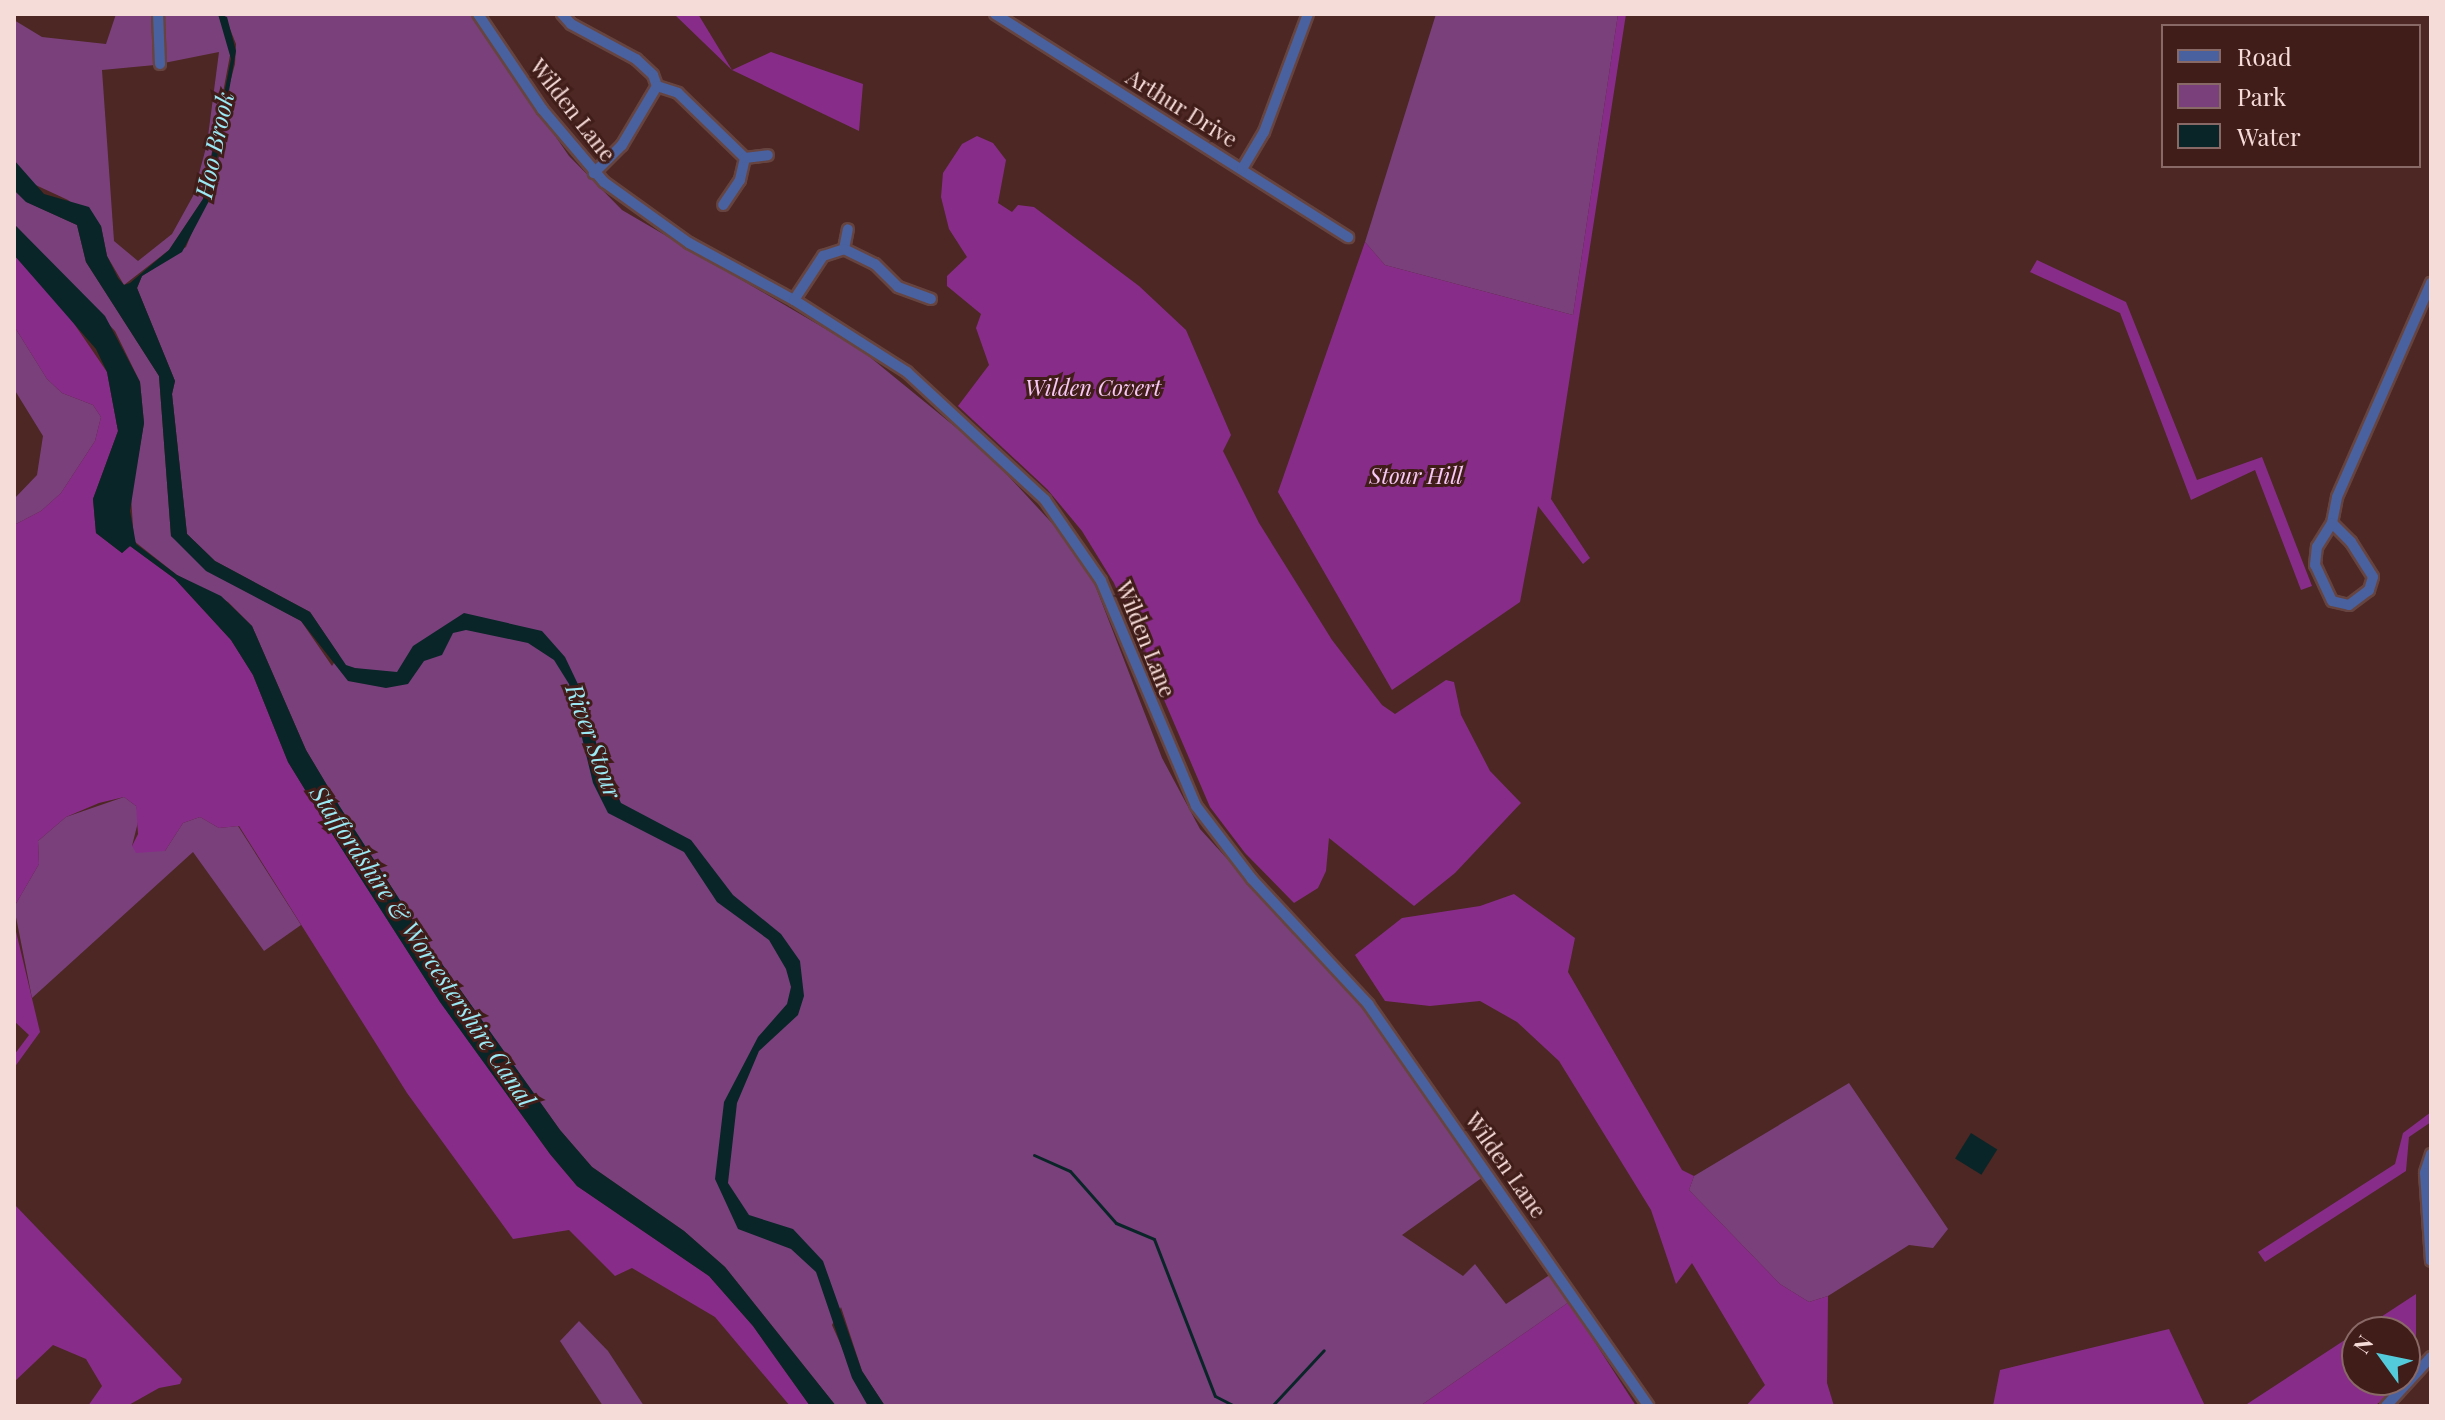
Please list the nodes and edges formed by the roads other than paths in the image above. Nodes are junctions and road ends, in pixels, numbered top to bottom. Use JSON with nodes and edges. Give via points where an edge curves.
{"nodes":[{"id":1,"x":158,"y":14,"type":"edge"},
{"id":2,"x":478,"y":14,"type":"edge"},
{"id":3,"x":562,"y":14,"type":"edge"},
{"id":4,"x":995,"y":14,"type":"edge"},
{"id":5,"x":1308,"y":14,"type":"edge"},
{"id":6,"x":160,"y":64,"type":"dead end"},
{"id":7,"x":657,"y":86,"type":"junction"},
{"id":8,"x":768,"y":155,"type":"dead end"},
{"id":9,"x":745,"y":158,"type":"junction"},
{"id":10,"x":1242,"y":169,"type":"junction"},
{"id":11,"x":594,"y":173,"type":"junction"},
{"id":12,"x":723,"y":205,"type":"dead end"},
{"id":13,"x":848,"y":229,"type":"dead end"},
{"id":14,"x":1348,"y":237,"type":"dead end"},
{"id":15,"x":844,"y":249,"type":"junction"},
{"id":16,"x":2431,"y":283,"type":"edge"},
{"id":17,"x":931,"y":299,"type":"dead end"},
{"id":18,"x":794,"y":300,"type":"junction"},
{"id":19,"x":2332,"y":523,"type":"junction"},
{"id":20,"x":2431,"y":1154,"type":"edge"},
{"id":21,"x":2431,"y":1261,"type":"edge"},
{"id":22,"x":2431,"y":1357,"type":"edge"},
{"id":23,"x":1648,"y":1406,"type":"edge"},
{"id":24,"x":2386,"y":1406,"type":"edge"}],
"edges":[{"from":1,"to":6,"type":"street"},
{"from":2,"to":11,"type":"street","name":"Wilden Lane","via":[[542,109]]},
{"from":3,"to":7,"type":"street","via":[[636,59]]},
{"from":4,"to":10,"type":"street","name":"Arthur Drive"},
{"from":5,"to":10,"type":"street","via":[[1264,132]]},
{"from":7,"to":9,"type":"street","via":[[678,93]]},
{"from":7,"to":11,"type":"street","via":[[622,145]]},
{"from":8,"to":9,"type":"street"},
{"from":9,"to":12,"type":"street","via":[[740,180]]},
{"from":10,"to":14,"type":"street","name":"Arthur Drive"},
{"from":11,"to":18,"type":"street","name":"Wilden Lane","via":[[646,216]]},
{"from":13,"to":15,"type":"street"},
{"from":15,"to":17,"type":"street","via":[[875,264],[898,287]]},
{"from":15,"to":18,"type":"street","via":[[823,256]]},
{"from":16,"to":19,"type":"street","via":[[2337,497]]},
{"from":18,"to":23,"type":"street","name":"Wilden Lane","via":[[925,387],[1067,525],[1107,594],[1161,733],[1196,806],[1226,849],[1368,1004]]},
{"from":19,"to":19,"type":"street","via":[[2373,577],[2369,590],[2349,605],[2332,601],[2315,565],[2317,547]]},
{"from":20,"to":21,"type":"street","via":[[2425,1173]]},
{"from":22,"to":24,"type":"street"}]}
